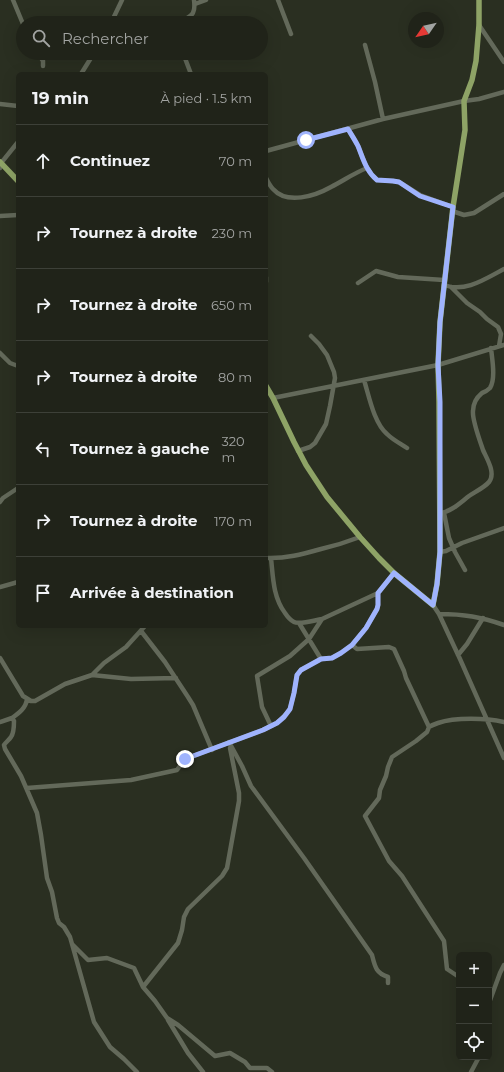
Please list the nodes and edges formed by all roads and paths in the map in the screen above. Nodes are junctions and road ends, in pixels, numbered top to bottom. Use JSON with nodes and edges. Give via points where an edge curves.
{"nodes":[{"id":1,"x":13,"y":0,"type":"edge"},
{"id":2,"x":122,"y":0,"type":"edge"},
{"id":3,"x":206,"y":0,"type":"edge"},
{"id":4,"x":479,"y":0,"type":"edge"},
{"id":5,"x":279,"y":1,"type":"edge"},
{"id":6,"x":194,"y":2,"type":"edge"},
{"id":7,"x":20,"y":16,"type":"edge"},
{"id":8,"x":114,"y":16,"type":"edge"},
{"id":9,"x":191,"y":16,"type":"edge"},
{"id":10,"x":479,"y":25,"type":"junction"},
{"id":11,"x":291,"y":34,"type":"dead end"},
{"id":12,"x":365,"y":45,"type":"dead end"},
{"id":13,"x":42,"y":60,"type":"edge"},
{"id":14,"x":89,"y":60,"type":"edge"},
{"id":15,"x":186,"y":60,"type":"edge"},
{"id":16,"x":504,"y":62,"type":"edge"},
{"id":17,"x":43,"y":66,"type":"dead end"},
{"id":18,"x":82,"y":72,"type":"edge"},
{"id":19,"x":190,"y":72,"type":"edge"},
{"id":20,"x":504,"y":92,"type":"edge"},
{"id":21,"x":464,"y":101,"type":"junction"},
{"id":22,"x":0,"y":104,"type":"edge"},
{"id":23,"x":16,"y":106,"type":"edge"},
{"id":24,"x":383,"y":119,"type":"junction"},
{"id":25,"x":348,"y":129,"type":"junction"},
{"id":26,"x":16,"y":144,"type":"edge"},
{"id":27,"x":268,"y":150,"type":"edge"},
{"id":28,"x":0,"y":164,"type":"edge"},
{"id":29,"x":367,"y":168,"type":"junction"},
{"id":30,"x":16,"y":179,"type":"edge"},
{"id":31,"x":268,"y":181,"type":"edge"},
{"id":32,"x":504,"y":194,"type":"edge"},
{"id":33,"x":452,"y":209,"type":"junction"},
{"id":34,"x":16,"y":215,"type":"edge"},
{"id":35,"x":0,"y":216,"type":"edge"},
{"id":36,"x":504,"y":269,"type":"edge"},
{"id":37,"x":444,"y":282,"type":"junction"},
{"id":38,"x":358,"y":283,"type":"dead end"},
{"id":39,"x":451,"y":288,"type":"junction"},
{"id":40,"x":502,"y":329,"type":"edge"},
{"id":41,"x":311,"y":336,"type":"dead end"},
{"id":42,"x":502,"y":345,"type":"edge"},
{"id":43,"x":491,"y":348,"type":"junction"},
{"id":44,"x":0,"y":353,"type":"edge"},
{"id":45,"x":16,"y":365,"type":"edge"},
{"id":46,"x":438,"y":365,"type":"junction"},
{"id":47,"x":364,"y":380,"type":"junction"},
{"id":48,"x":333,"y":386,"type":"junction"},
{"id":49,"x":268,"y":389,"type":"edge"},
{"id":50,"x":273,"y":398,"type":"junction"},
{"id":51,"x":407,"y":448,"type":"dead end"},
{"id":52,"x":298,"y":451,"type":"junction"},
{"id":53,"x":16,"y":489,"type":"edge"},
{"id":54,"x":0,"y":502,"type":"edge"},
{"id":55,"x":442,"y":513,"type":"junction"},
{"id":56,"x":504,"y":528,"type":"edge"},
{"id":57,"x":360,"y":537,"type":"junction"},
{"id":58,"x":453,"y":547,"type":"junction"},
{"id":59,"x":440,"y":552,"type":"junction"},
{"id":60,"x":269,"y":558,"type":"edge"},
{"id":61,"x":465,"y":570,"type":"dead end"},
{"id":62,"x":394,"y":573,"type":"junction"},
{"id":63,"x":16,"y":583,"type":"edge"},
{"id":64,"x":0,"y":588,"type":"edge"},
{"id":65,"x":378,"y":593,"type":"junction"},
{"id":66,"x":433,"y":605,"type":"junction"},
{"id":67,"x":439,"y":614,"type":"junction"},
{"id":68,"x":483,"y":618,"type":"junction"},
{"id":69,"x":322,"y":619,"type":"junction"},
{"id":70,"x":299,"y":623,"type":"junction"},
{"id":71,"x":504,"y":625,"type":"edge"},
{"id":72,"x":143,"y":628,"type":"edge"},
{"id":73,"x":141,"y":631,"type":"junction"},
{"id":74,"x":309,"y":639,"type":"junction"},
{"id":75,"x":352,"y":645,"type":"junction"},
{"id":76,"x":458,"y":654,"type":"junction"},
{"id":77,"x":0,"y":658,"type":"edge"},
{"id":78,"x":321,"y":659,"type":"junction"},
{"id":79,"x":92,"y":675,"type":"junction"},
{"id":80,"x":176,"y":678,"type":"junction"},
{"id":81,"x":27,"y":699,"type":"junction"},
{"id":82,"x":12,"y":718,"type":"junction"},
{"id":83,"x":488,"y":720,"type":"junction"},
{"id":84,"x":0,"y":722,"type":"edge"},
{"id":85,"x":504,"y":722,"type":"edge"},
{"id":86,"x":272,"y":726,"type":"junction"},
{"id":87,"x":429,"y":727,"type":"junction"},
{"id":88,"x":229,"y":742,"type":"junction"},
{"id":89,"x":212,"y":750,"type":"junction"},
{"id":90,"x":504,"y":758,"type":"edge"},
{"id":91,"x":26,"y":788,"type":"junction"},
{"id":92,"x":72,"y":944,"type":"junction"},
{"id":93,"x":504,"y":965,"type":"edge"},
{"id":94,"x":456,"y":975,"type":"edge"},
{"id":95,"x":388,"y":983,"type":"dead end"},
{"id":96,"x":143,"y":987,"type":"junction"},
{"id":97,"x":492,"y":995,"type":"edge"},
{"id":98,"x":167,"y":1018,"type":"junction"},
{"id":99,"x":477,"y":1060,"type":"edge"},
{"id":100,"x":137,"y":1072,"type":"edge"},
{"id":101,"x":203,"y":1072,"type":"edge"},
{"id":102,"x":272,"y":1072,"type":"edge"},
{"id":103,"x":471,"y":1072,"type":"edge"}],
"edges":[{"from":1,"to":7,"type":"street"},
{"from":2,"to":8,"type":"street"},
{"from":3,"to":6,"type":"street"},
{"from":4,"to":10,"type":"main road"},
{"from":5,"to":11,"type":"street"},
{"from":6,"to":9,"type":"street","via":[[195,8]]},
{"from":10,"to":16,"type":"street"},
{"from":10,"to":21,"type":"main road","via":[[476,61]]},
{"from":12,"to":24,"type":"street"},
{"from":13,"to":17,"type":"street"},
{"from":14,"to":18,"type":"street"},
{"from":15,"to":19,"type":"street"},
{"from":20,"to":21,"type":"street"},
{"from":21,"to":24,"type":"street"},
{"from":21,"to":33,"type":"main road","via":[[465,130]]},
{"from":22,"to":23,"type":"street"},
{"from":24,"to":25,"type":"street"},
{"from":25,"to":27,"type":"street"},
{"from":25,"to":29,"type":"street"},
{"from":26,"to":28,"type":"street"},
{"from":28,"to":30,"type":"main road"},
{"from":29,"to":31,"type":"street","via":[[326,190],[294,198],[276,192]]},
{"from":29,"to":33,"type":"street","via":[[377,180],[399,182],[420,196]]},
{"from":32,"to":33,"type":"street","via":[[474,213],[464,215]]},
{"from":33,"to":37,"type":"main road"},
{"from":34,"to":35,"type":"street"},
{"from":36,"to":39,"type":"street","via":[[472,286]]},
{"from":37,"to":38,"type":"street","via":[[398,277],[376,271]]},
{"from":37,"to":39,"type":"street"},
{"from":37,"to":46,"type":"main road"},
{"from":39,"to":40,"type":"street"},
{"from":40,"to":42,"type":"street"},
{"from":41,"to":48,"type":"street","via":[[327,355],[334,372]]},
{"from":42,"to":43,"type":"street"},
{"from":43,"to":46,"type":"street"},
{"from":43,"to":55,"type":"street","via":[[493,372],[490,387],[476,399],[472,414],[492,477],[489,482]]},
{"from":44,"to":45,"type":"street"},
{"from":46,"to":47,"type":"street"},
{"from":46,"to":55,"type":"main road"},
{"from":47,"to":48,"type":"street"},
{"from":47,"to":51,"type":"street","via":[[381,428]]},
{"from":48,"to":50,"type":"street"},
{"from":48,"to":52,"type":"street","via":[[326,424],[315,443]]},
{"from":49,"to":50,"type":"main road"},
{"from":50,"to":52,"type":"main road"},
{"from":52,"to":57,"type":"main road","via":[[314,479]]},
{"from":53,"to":54,"type":"street"},
{"from":55,"to":58,"type":"street"},
{"from":55,"to":59,"type":"main road"},
{"from":56,"to":58,"type":"street"},
{"from":57,"to":60,"type":"street","via":[[303,554]]},
{"from":57,"to":62,"type":"main road"},
{"from":58,"to":59,"type":"street"},
{"from":58,"to":61,"type":"street"},
{"from":59,"to":66,"type":"main road"},
{"from":60,"to":70,"type":"street","via":[[275,593],[281,608],[293,622]]},
{"from":62,"to":65,"type":"street"},
{"from":62,"to":66,"type":"main road"},
{"from":63,"to":64,"type":"street"},
{"from":65,"to":69,"type":"street"},
{"from":65,"to":75,"type":"street","via":[[377,609]]},
{"from":66,"to":67,"type":"street"},
{"from":67,"to":68,"type":"street"},
{"from":67,"to":76,"type":"street"},
{"from":68,"to":71,"type":"street"},
{"from":68,"to":76,"type":"street"},
{"from":69,"to":70,"type":"street"},
{"from":69,"to":74,"type":"street"},
{"from":70,"to":74,"type":"street"},
{"from":72,"to":73,"type":"street"},
{"from":73,"to":79,"type":"street"},
{"from":73,"to":80,"type":"street"},
{"from":74,"to":78,"type":"street"},
{"from":74,"to":86,"type":"street","via":[[290,656],[257,676],[262,707]]},
{"from":75,"to":78,"type":"street","via":[[332,658]]},
{"from":75,"to":87,"type":"street","via":[[357,649],[394,649]]},
{"from":76,"to":83,"type":"street"},
{"from":77,"to":81,"type":"street"},
{"from":78,"to":86,"type":"street","via":[[297,675],[290,709]]},
{"from":79,"to":80,"type":"street","via":[[131,679]]},
{"from":79,"to":81,"type":"street","via":[[65,684],[35,701]]},
{"from":80,"to":89,"type":"street","via":[[193,705]]},
{"from":81,"to":82,"type":"street","via":[[23,708]]},
{"from":82,"to":84,"type":"street"},
{"from":82,"to":91,"type":"street","via":[[12,734],[4,745]]},
{"from":83,"to":85,"type":"street"},
{"from":83,"to":87,"type":"street","via":[[459,719]]},
{"from":83,"to":90,"type":"street"},
{"from":86,"to":88,"type":"street"},
{"from":87,"to":94,"type":"street","via":[[416,741],[392,757],[379,798],[365,816],[389,861],[402,876],[444,941],[447,969]]},
{"from":88,"to":89,"type":"street"},
{"from":88,"to":95,"type":"street","via":[[251,786],[372,955],[380,974],[388,977]]},
{"from":88,"to":96,"type":"street","via":[[239,801],[227,868],[188,909],[178,943]]},
{"from":89,"to":91,"type":"street","via":[[185,759],[177,770],[131,780]]},
{"from":91,"to":92,"type":"street","via":[[37,813],[56,918],[64,927]]},
{"from":92,"to":96,"type":"street","via":[[88,960],[107,958],[134,968]]},
{"from":92,"to":100,"type":"street","via":[[94,1022],[110,1047]]},
{"from":93,"to":97,"type":"street"},
{"from":96,"to":98,"type":"street"},
{"from":98,"to":101,"type":"street"},
{"from":98,"to":102,"type":"street","via":[[215,1056],[230,1053],[250,1068],[267,1068]]},
{"from":99,"to":103,"type":"street"}]}
